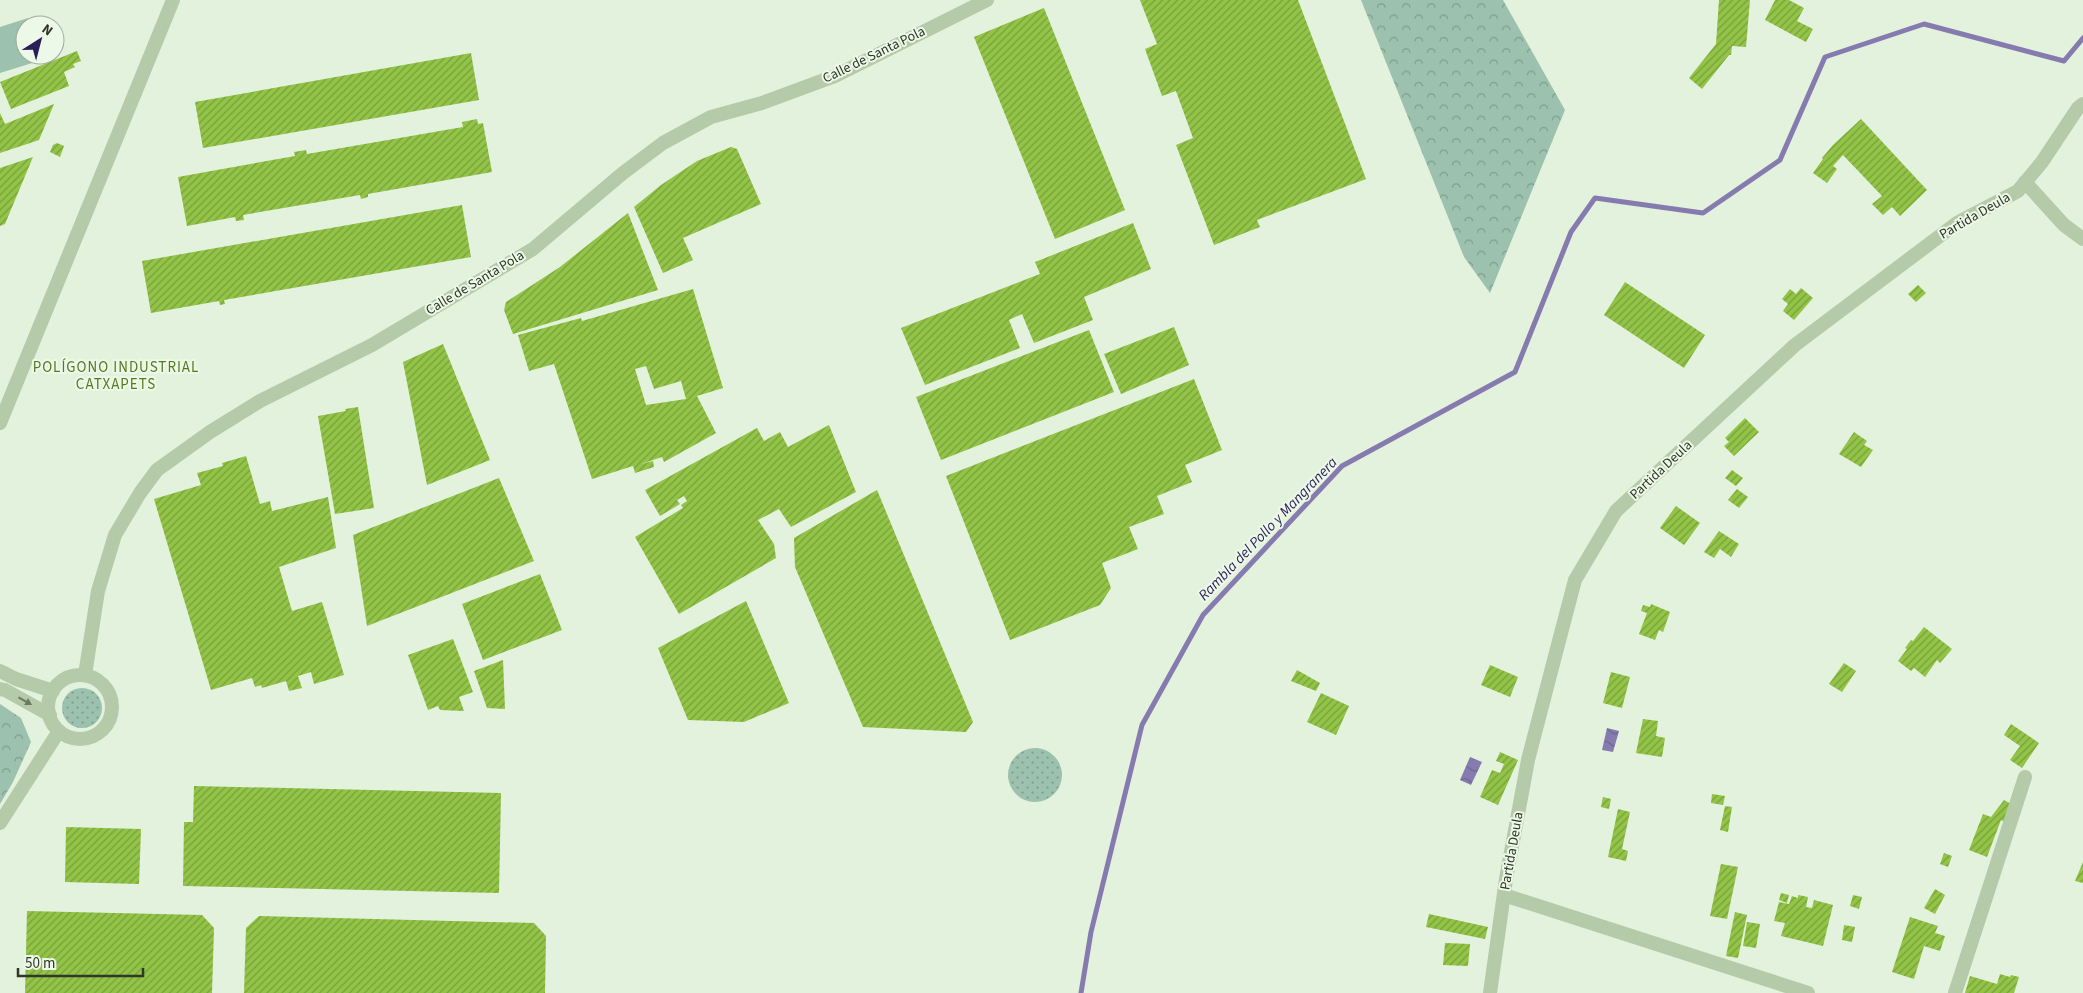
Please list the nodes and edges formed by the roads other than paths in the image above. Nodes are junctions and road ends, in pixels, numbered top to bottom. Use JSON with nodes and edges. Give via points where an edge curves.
{"nodes":[{"id":1,"x":173,"y":0,"type":"edge"},
{"id":2,"x":987,"y":0,"type":"edge"},
{"id":3,"x":2083,"y":104,"type":"edge"},
{"id":4,"x":2025,"y":182,"type":"junction"},
{"id":5,"x":2083,"y":239,"type":"edge"},
{"id":6,"x":0,"y":423,"type":"edge"},
{"id":7,"x":0,"y":671,"type":"edge"},
{"id":8,"x":85,"y":675,"type":"junction"},
{"id":9,"x":0,"y":689,"type":"edge"},
{"id":10,"x":53,"y":691,"type":"junction"},
{"id":11,"x":50,"y":715,"type":"junction"},
{"id":12,"x":59,"y":731,"type":"junction"},
{"id":13,"x":2025,"y":777,"type":"dead end"},
{"id":14,"x":0,"y":824,"type":"edge"},
{"id":15,"x":1504,"y":895,"type":"junction"},
{"id":16,"x":1490,"y":993,"type":"edge"},
{"id":17,"x":1808,"y":993,"type":"edge"},
{"id":18,"x":1955,"y":993,"type":"edge"}],
"edges":[{"from":1,"to":6,"type":"street"},
{"from":2,"to":8,"type":"street","name":"Calle de Santa Pola","via":[[834,76],[762,103],[711,117],[663,143],[533,249],[372,345],[260,401],[157,470],[115,535],[98,591]]},
{"from":3,"to":4,"type":"street","name":"Partida Deula"},
{"from":4,"to":5,"type":"street","via":[[2064,225]]},
{"from":4,"to":15,"type":"street","name":"Partida Deula","via":[[2018,191],[1957,223],[1796,345],[1616,512],[1575,580],[1528,760]]},
{"from":7,"to":10,"type":"street"},
{"from":8,"to":10,"type":"street","via":[[74,675],[60,682]]},
{"from":8,"to":12,"type":"street","via":[[102,683],[109,692],[112,714],[108,724],[88,738],[79,739]]},
{"from":9,"to":11,"type":"street","one_way":true},
{"from":10,"to":11,"type":"street"},
{"from":11,"to":12,"type":"street"},
{"from":12,"to":14,"type":"street"},
{"from":13,"to":18,"type":"street"},
{"from":15,"to":16,"type":"street","name":"Partida Deula"},
{"from":15,"to":17,"type":"street"}]}
